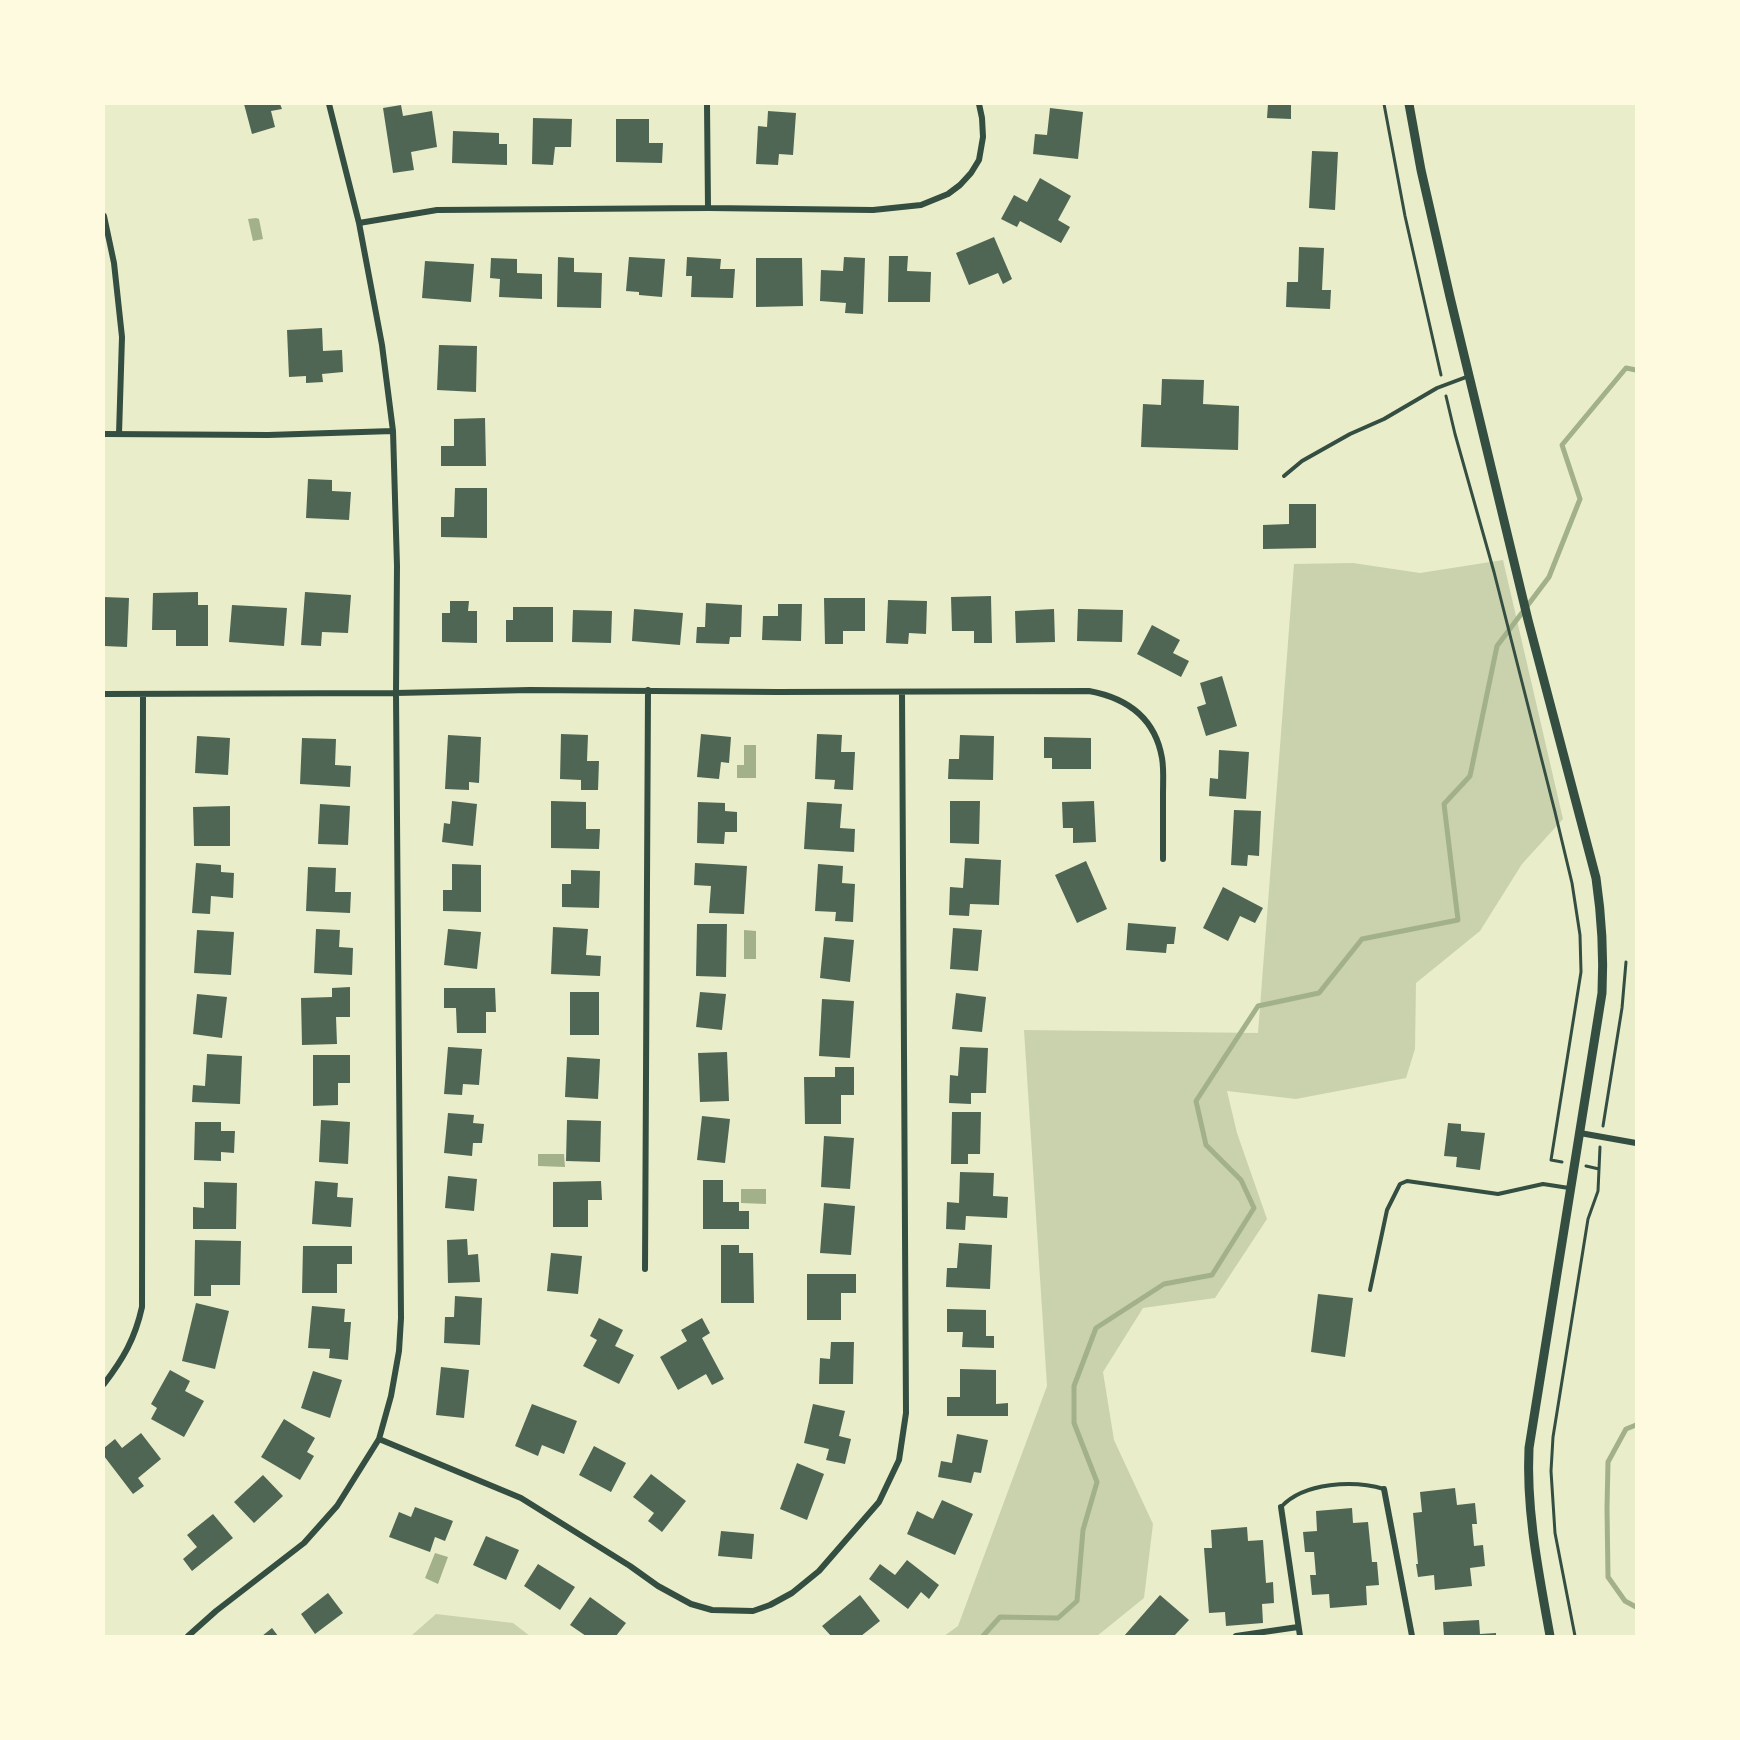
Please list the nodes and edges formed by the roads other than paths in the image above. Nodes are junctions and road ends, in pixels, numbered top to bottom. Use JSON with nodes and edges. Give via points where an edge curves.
{"nodes":[{"id":1,"x":329,"y":104,"type":"edge"},
{"id":2,"x":707,"y":104,"type":"edge"},
{"id":3,"x":979,"y":104,"type":"edge"},
{"id":4,"x":1409,"y":104,"type":"edge"},
{"id":5,"x":708,"y":208,"type":"junction"},
{"id":6,"x":104,"y":216,"type":"edge"},
{"id":7,"x":359,"y":223,"type":"junction"},
{"id":8,"x":1469,"y":375,"type":"junction"},
{"id":9,"x":393,"y":431,"type":"junction"},
{"id":10,"x":104,"y":434,"type":"edge"},
{"id":11,"x":119,"y":434,"type":"junction"},
{"id":12,"x":1284,"y":476,"type":"dead end"},
{"id":13,"x":648,"y":690,"type":"junction"},
{"id":14,"x":902,"y":692,"type":"junction"},
{"id":15,"x":396,"y":693,"type":"junction"},
{"id":16,"x":104,"y":694,"type":"edge"},
{"id":17,"x":143,"y":694,"type":"junction"},
{"id":18,"x":1163,"y":859,"type":"dead end"},
{"id":19,"x":1580,"y":1133,"type":"junction"},
{"id":20,"x":1636,"y":1143,"type":"edge"},
{"id":21,"x":1570,"y":1188,"type":"junction"},
{"id":22,"x":645,"y":1269,"type":"dead end"},
{"id":23,"x":1370,"y":1290,"type":"dead end"},
{"id":24,"x":104,"y":1384,"type":"edge"},
{"id":25,"x":379,"y":1439,"type":"junction"},
{"id":26,"x":1384,"y":1489,"type":"joint"},
{"id":27,"x":1281,"y":1507,"type":"joint"},
{"id":28,"x":1298,"y":1627,"type":"junction"},
{"id":29,"x":188,"y":1636,"type":"edge"},
{"id":30,"x":1236,"y":1636,"type":"edge"},
{"id":31,"x":1300,"y":1636,"type":"edge"},
{"id":32,"x":1412,"y":1636,"type":"edge"},
{"id":33,"x":1550,"y":1636,"type":"edge"}],
"edges":[{"from":1,"to":7,"type":"street"},
{"from":2,"to":5,"type":"street"},
{"from":3,"to":5,"type":"street","via":[[983,137],[972,173],[948,194],[921,205],[873,210]]},
{"from":4,"to":8,"type":"street"},
{"from":5,"to":7,"type":"street","via":[[437,210]]},
{"from":6,"to":11,"type":"street","via":[[122,337]]},
{"from":7,"to":9,"type":"street","via":[[382,345]]},
{"from":8,"to":12,"type":"lane","via":[[1302,461]]},
{"from":8,"to":19,"type":"street","via":[[1596,878],[1602,916],[1602,993]]},
{"from":9,"to":11,"type":"street"},
{"from":9,"to":15,"type":"street"},
{"from":10,"to":11,"type":"street"},
{"from":13,"to":14,"type":"street"},
{"from":13,"to":15,"type":"street"},
{"from":13,"to":22,"type":"street"},
{"from":14,"to":18,"type":"street","via":[[1089,691],[1124,702],[1139,712],[1158,742],[1162,760]]},
{"from":14,"to":25,"type":"street","via":[[906,1413],[899,1460],[879,1502],[819,1571],[792,1593],[753,1611],[712,1610],[658,1587],[521,1498]]},
{"from":15,"to":17,"type":"street"},
{"from":15,"to":25,"type":"street","via":[[401,1318],[391,1396]]},
{"from":16,"to":17,"type":"street"},
{"from":17,"to":24,"type":"street","via":[[142,1307],[127,1352]]},
{"from":19,"to":20,"type":"street"},
{"from":19,"to":21,"type":"street"},
{"from":21,"to":23,"type":"lane","via":[[1543,1184],[1498,1194],[1407,1181],[1400,1184],[1388,1210]]},
{"from":21,"to":33,"type":"street","via":[[1527,1479]]},
{"from":25,"to":29,"type":"street","via":[[337,1506],[304,1543]]},
{"from":26,"to":27,"type":"lane","via":[[1338,1484],[1297,1495]]},
{"from":26,"to":32,"type":"street"},
{"from":27,"to":28,"type":"street"},
{"from":28,"to":30,"type":"street"},
{"from":28,"to":31,"type":"street"}]}
